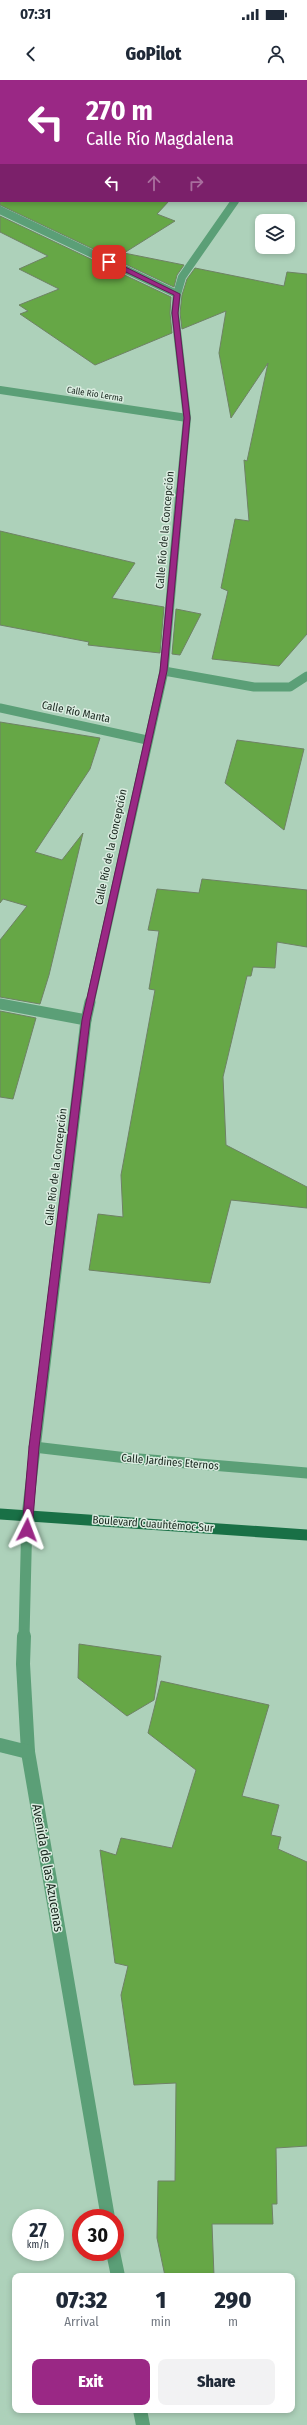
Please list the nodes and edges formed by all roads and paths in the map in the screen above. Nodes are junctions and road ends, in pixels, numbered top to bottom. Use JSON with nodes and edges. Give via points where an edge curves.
{"nodes":[{"id":1,"x":234,"y":202,"type":"edge"},
{"id":2,"x":0,"y":210,"type":"edge"},
{"id":3,"x":177,"y":294,"type":"junction"},
{"id":4,"x":0,"y":390,"type":"edge"},
{"id":5,"x":187,"y":418,"type":"junction"},
{"id":6,"x":164,"y":671,"type":"junction"},
{"id":7,"x":307,"y":676,"type":"edge"},
{"id":8,"x":0,"y":708,"type":"edge"},
{"id":9,"x":147,"y":740,"type":"junction"},
{"id":10,"x":0,"y":1004,"type":"edge"},
{"id":11,"x":86,"y":1020,"type":"junction"},
{"id":12,"x":34,"y":1447,"type":"junction"},
{"id":13,"x":307,"y":1473,"type":"edge"},
{"id":14,"x":0,"y":1514,"type":"edge"},
{"id":15,"x":28,"y":1516,"type":"junction"},
{"id":16,"x":307,"y":1535,"type":"edge"},
{"id":17,"x":0,"y":1745,"type":"edge"},
{"id":18,"x":28,"y":1752,"type":"junction"},
{"id":19,"x":106,"y":2209,"type":"edge"},
{"id":20,"x":116,"y":2261,"type":"edge"},
{"id":21,"x":118,"y":2273,"type":"edge"},
{"id":22,"x":141,"y":2413,"type":"edge"},
{"id":23,"x":143,"y":2425,"type":"edge"}],
"edges":[{"from":1,"to":3,"type":"street","name":"Calle Río de la Concepción","via":[[182,277]]},
{"from":2,"to":3,"type":"street"},
{"from":3,"to":5,"type":"street","name":"Calle Río de la Concepción","via":[[175,313]]},
{"from":4,"to":5,"type":"street","name":"Calle Río Lerma"},
{"from":5,"to":6,"type":"street","name":"Calle Río de la Concepción"},
{"from":6,"to":7,"type":"street","via":[[254,687],[290,687]]},
{"from":6,"to":9,"type":"street","name":"Calle Río de la Concepción"},
{"from":8,"to":9,"type":"street","name":"Calle Río Manta"},
{"from":9,"to":11,"type":"street","name":"Calle Río de la Concepción"},
{"from":10,"to":11,"type":"street"},
{"from":11,"to":12,"type":"street","name":"Calle Río de la Concepción"},
{"from":12,"to":13,"type":"street","name":"Calle Jardines Eternos","via":[[127,1458]]},
{"from":12,"to":15,"type":"street","name":"Calle Río de la Concepción"},
{"from":14,"to":15,"type":"main road","name":"Boulevard Cuauhtémoc Sur"},
{"from":15,"to":16,"type":"main road","name":"Boulevard Cuauhtémoc Sur"},
{"from":15,"to":18,"type":"street","name":"Avenida de las Azucenas","via":[[23,1664]]},
{"from":17,"to":18,"type":"street"},
{"from":18,"to":19,"type":"street","name":"Avenida de las Azucenas"},
{"from":20,"to":21,"type":"street"},
{"from":22,"to":23,"type":"street"}]}
